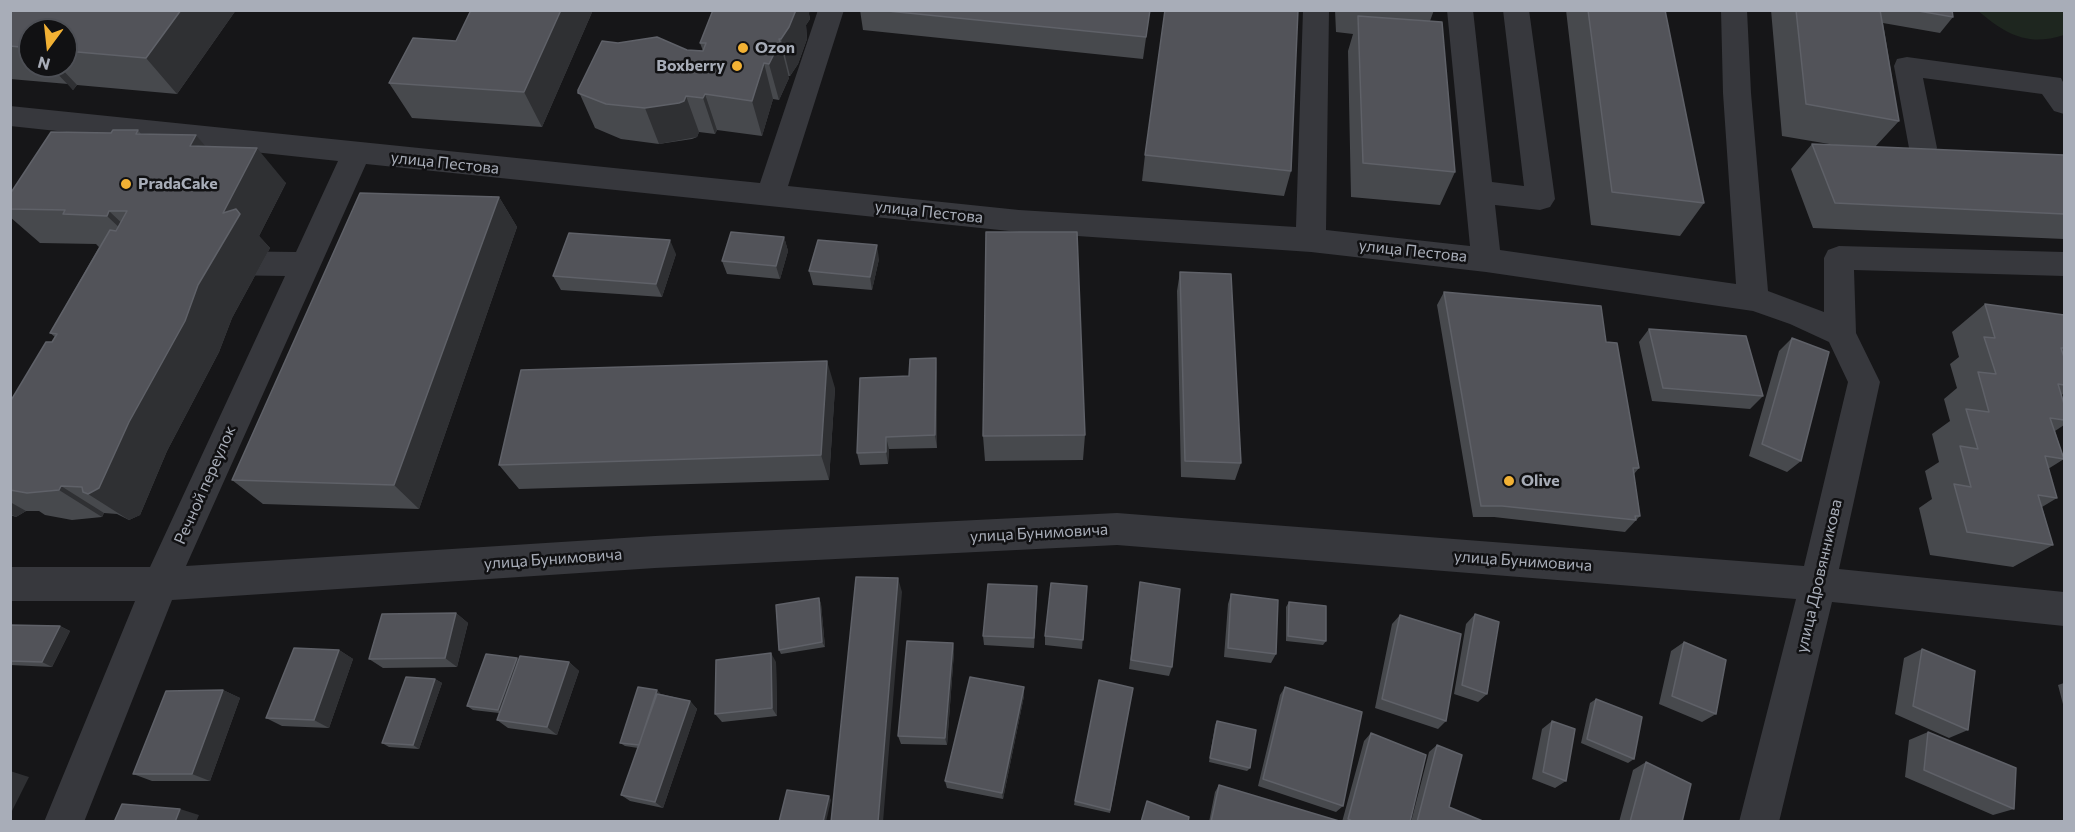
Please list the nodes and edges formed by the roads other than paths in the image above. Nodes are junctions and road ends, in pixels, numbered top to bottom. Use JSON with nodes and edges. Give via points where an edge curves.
{"nodes":[{"id":1,"x":831,"y":10,"type":"edge"},
{"id":2,"x":1316,"y":10,"type":"edge"},
{"id":3,"x":1460,"y":10,"type":"edge"},
{"id":4,"x":1516,"y":10,"type":"edge"},
{"id":5,"x":1734,"y":10,"type":"edge"},
{"id":6,"x":2064,"y":104,"type":"edge"},
{"id":7,"x":10,"y":116,"type":"edge"},
{"id":8,"x":1923,"y":148,"type":"edge"},
{"id":9,"x":356,"y":153,"type":"junction"},
{"id":10,"x":1480,"y":192,"type":"junction"},
{"id":11,"x":770,"y":196,"type":"junction"},
{"id":12,"x":1311,"y":240,"type":"junction"},
{"id":13,"x":1486,"y":260,"type":"junction"},
{"id":14,"x":186,"y":263,"type":"edge"},
{"id":15,"x":304,"y":264,"type":"junction"},
{"id":16,"x":2064,"y":264,"type":"edge"},
{"id":17,"x":1753,"y":298,"type":"junction"},
{"id":18,"x":1840,"y":333,"type":"junction"},
{"id":19,"x":10,"y":584,"type":"edge"},
{"id":20,"x":160,"y":584,"type":"junction"},
{"id":21,"x":1818,"y":584,"type":"junction"},
{"id":22,"x":2064,"y":609,"type":"edge"},
{"id":23,"x":64,"y":822,"type":"edge"},
{"id":24,"x":1759,"y":822,"type":"edge"}],
"edges":[{"from":1,"to":11,"type":"street"},
{"from":2,"to":12,"type":"street"},
{"from":3,"to":10,"type":"street"},
{"from":4,"to":10,"type":"street","via":[[1540,199]]},
{"from":5,"to":17,"type":"street"},
{"from":6,"to":8,"type":"street","via":[[2051,85],[1907,66]]},
{"from":7,"to":9,"type":"street","name":"улица Пестова"},
{"from":9,"to":11,"type":"street","name":"улица Пестова"},
{"from":9,"to":15,"type":"street","name":"Речной переулок"},
{"from":10,"to":13,"type":"street"},
{"from":11,"to":12,"type":"street","name":"улица Пестова","via":[[1019,221]]},
{"from":12,"to":13,"type":"street","name":"улица Пестова"},
{"from":13,"to":17,"type":"street","name":"улица Пестова"},
{"from":14,"to":15,"type":"street"},
{"from":15,"to":20,"type":"street","name":"Речной переулок"},
{"from":16,"to":18,"type":"street","via":[[1839,258]]},
{"from":17,"to":18,"type":"street","name":"улица Пестова"},
{"from":18,"to":21,"type":"street","name":"улица Дровянникова","via":[[1864,382]]},
{"from":19,"to":20,"type":"street","name":"улица Бунимовича"},
{"from":20,"to":21,"type":"street","name":"улица Бунимовича","via":[[655,552],[1117,529]]},
{"from":20,"to":23,"type":"street","name":"Речной переулок"},
{"from":21,"to":22,"type":"street","name":"улица Бунимовича"},
{"from":21,"to":24,"type":"street","name":"улица Дровянникова"}]}
